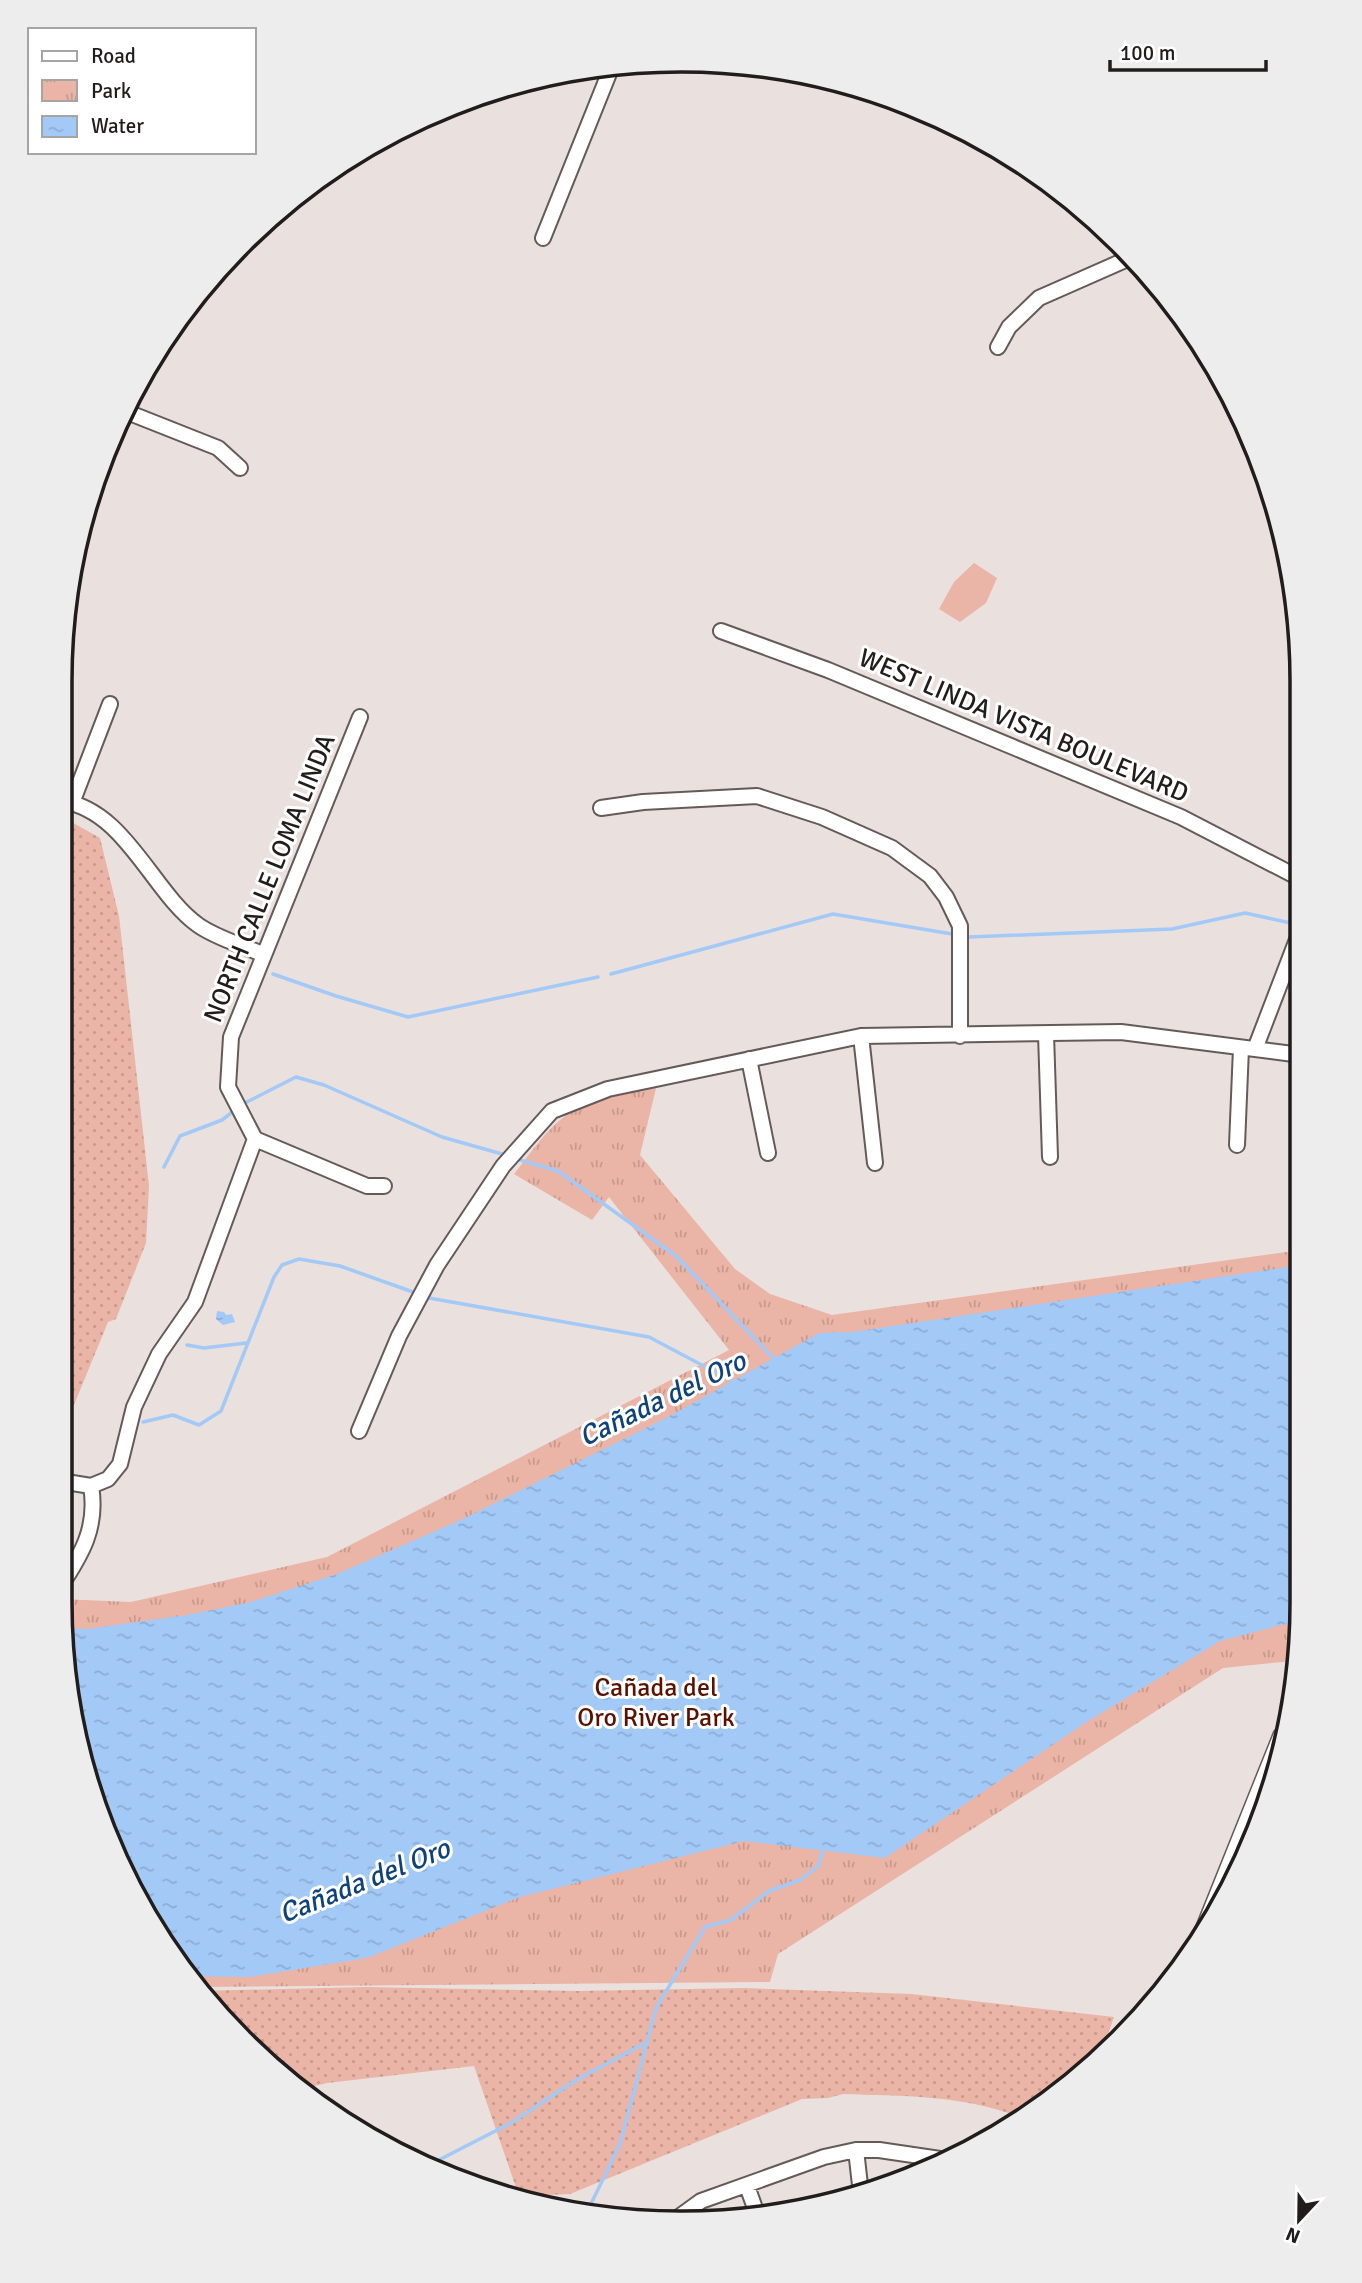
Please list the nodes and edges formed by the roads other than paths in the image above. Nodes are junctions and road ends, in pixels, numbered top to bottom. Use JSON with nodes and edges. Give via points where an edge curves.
{"nodes":[{"id":1,"x":608,"y":76,"type":"edge"},
{"id":2,"x":543,"y":238,"type":"dead end"},
{"id":3,"x":1122,"y":261,"type":"edge"},
{"id":4,"x":998,"y":347,"type":"dead end"},
{"id":5,"x":134,"y":415,"type":"edge"},
{"id":6,"x":240,"y":468,"type":"dead end"},
{"id":7,"x":721,"y":631,"type":"dead end"},
{"id":8,"x":110,"y":704,"type":"dead end"},
{"id":9,"x":360,"y":717,"type":"dead end"},
{"id":10,"x":72,"y":789,"type":"edge"},
{"id":11,"x":72,"y":805,"type":"edge"},
{"id":12,"x":601,"y":808,"type":"dead end"},
{"id":13,"x":1290,"y":873,"type":"edge"},
{"id":14,"x":262,"y":954,"type":"junction"},
{"id":15,"x":1290,"y":955,"type":"edge"},
{"id":16,"x":1046,"y":1034,"type":"junction"},
{"id":17,"x":861,"y":1036,"type":"junction"},
{"id":18,"x":960,"y":1036,"type":"junction"},
{"id":19,"x":1248,"y":1048,"type":"junction"},
{"id":20,"x":1290,"y":1054,"type":"edge"},
{"id":21,"x":750,"y":1059,"type":"junction"},
{"id":22,"x":255,"y":1139,"type":"junction"},
{"id":23,"x":1237,"y":1145,"type":"dead end"},
{"id":24,"x":768,"y":1153,"type":"dead end"},
{"id":25,"x":1050,"y":1157,"type":"dead end"},
{"id":26,"x":875,"y":1163,"type":"dead end"},
{"id":27,"x":384,"y":1185,"type":"dead end"},
{"id":28,"x":359,"y":1431,"type":"dead end"},
{"id":29,"x":72,"y":1483,"type":"edge"},
{"id":30,"x":92,"y":1486,"type":"junction"},
{"id":31,"x":72,"y":1569,"type":"edge"},
{"id":32,"x":856,"y":2150,"type":"junction"},
{"id":33,"x":931,"y":2157,"type":"edge"},
{"id":34,"x":860,"y":2184,"type":"edge"},
{"id":35,"x":747,"y":2186,"type":"junction"},
{"id":36,"x":754,"y":2207,"type":"edge"},
{"id":37,"x":687,"y":2211,"type":"edge"}],
"edges":[{"from":1,"to":2,"type":"street"},
{"from":3,"to":4,"type":"street","via":[[1039,298],[1009,327]]},
{"from":5,"to":6,"type":"street","via":[[218,448]]},
{"from":7,"to":13,"type":"street","name":"WEST LINDA VISTA BOULEVARD","via":[[815,665],[1181,817]]},
{"from":8,"to":10,"type":"street"},
{"from":9,"to":14,"type":"street","name":"NORTH CALLE LOMA LINDA"},
{"from":11,"to":14,"type":"street","via":[[102,820],[125,839],[178,907],[199,926]]},
{"from":12,"to":18,"type":"street","via":[[757,796],[822,817],[892,848],[930,876],[960,926]]},
{"from":14,"to":22,"type":"street","name":"NORTH CALLE LOMA LINDA","via":[[230,1037],[228,1087]]},
{"from":15,"to":19,"type":"street"},
{"from":16,"to":18,"type":"street"},
{"from":16,"to":19,"type":"street","via":[[1121,1032]]},
{"from":16,"to":25,"type":"street"},
{"from":17,"to":18,"type":"street"},
{"from":17,"to":21,"type":"street"},
{"from":17,"to":26,"type":"street"},
{"from":19,"to":20,"type":"street"},
{"from":19,"to":23,"type":"street"},
{"from":21,"to":24,"type":"street"},
{"from":21,"to":28,"type":"street","via":[[608,1089],[552,1111],[503,1166],[437,1265],[398,1336]]},
{"from":22,"to":27,"type":"street","via":[[367,1186]]},
{"from":22,"to":30,"type":"street","via":[[195,1302],[159,1354],[134,1407],[120,1464],[108,1479]]},
{"from":29,"to":30,"type":"street"},
{"from":30,"to":31,"type":"street","via":[[95,1507],[89,1532]]},
{"from":32,"to":33,"type":"street"},
{"from":32,"to":34,"type":"street"},
{"from":32,"to":35,"type":"street"},
{"from":35,"to":36,"type":"street"},
{"from":35,"to":37,"type":"street","via":[[701,2201]]}]}
